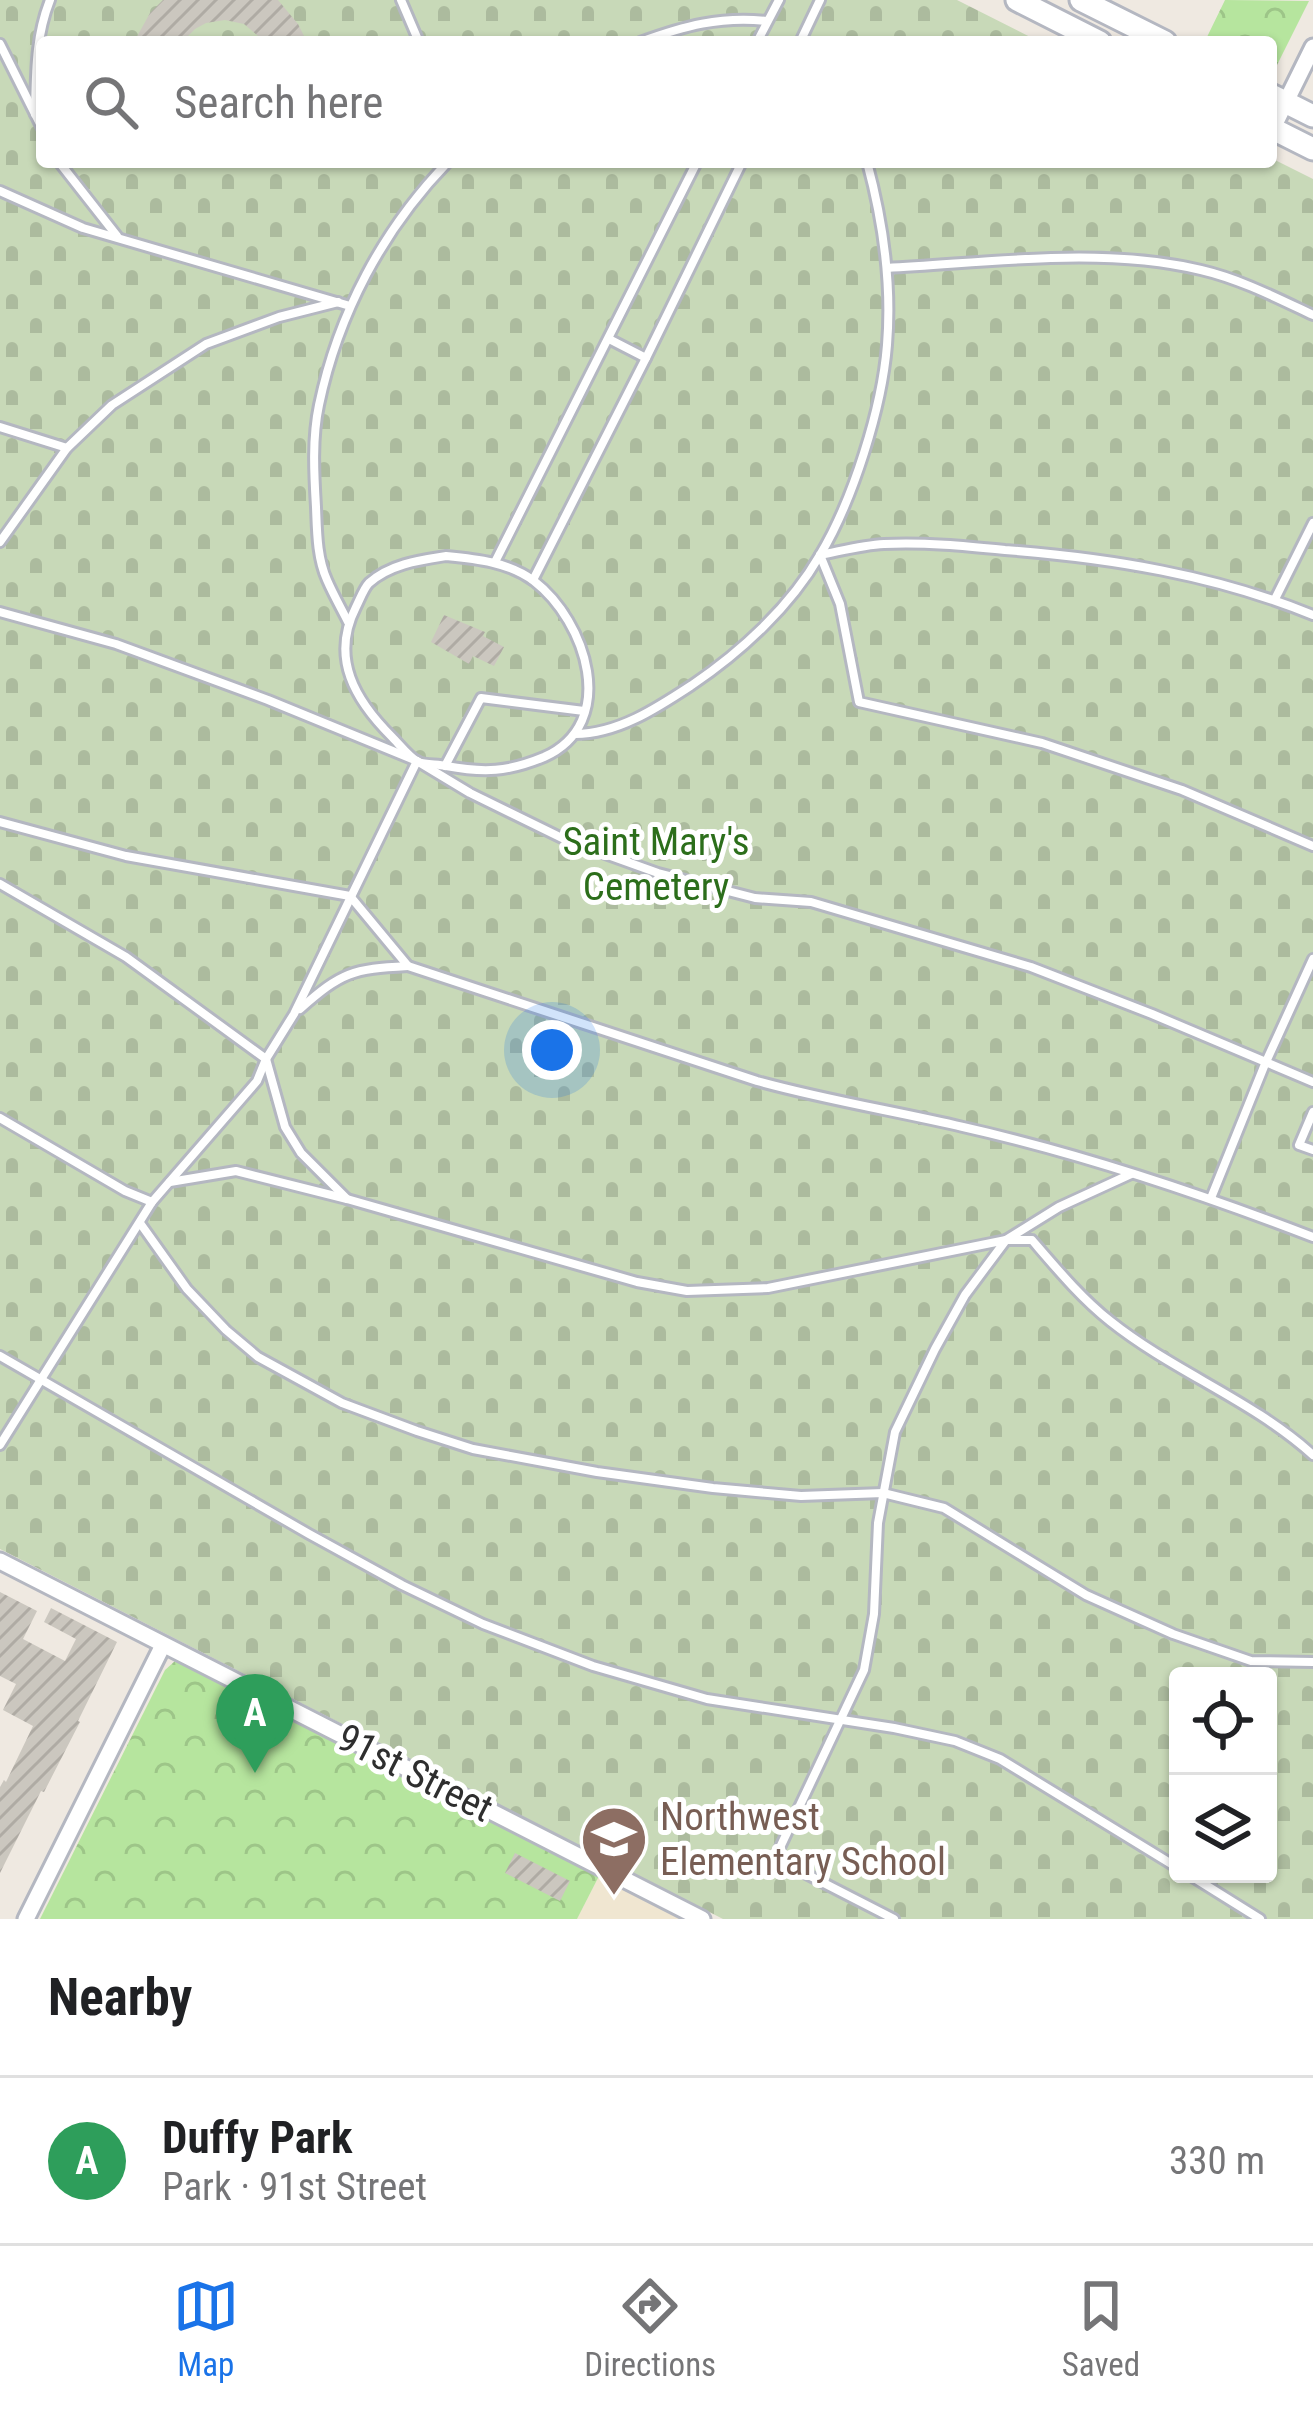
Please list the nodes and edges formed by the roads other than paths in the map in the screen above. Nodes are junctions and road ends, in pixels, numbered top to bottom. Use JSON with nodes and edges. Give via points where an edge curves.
{"nodes":[{"id":1,"x":50,"y":0,"type":"edge"},
{"id":2,"x":401,"y":0,"type":"edge"},
{"id":3,"x":779,"y":0,"type":"edge"},
{"id":4,"x":820,"y":0,"type":"edge"},
{"id":5,"x":1016,"y":0,"type":"edge"},
{"id":6,"x":1081,"y":0,"type":"edge"},
{"id":7,"x":767,"y":21,"type":"junction"},
{"id":8,"x":805,"y":31,"type":"junction"},
{"id":9,"x":38,"y":36,"type":"edge"},
{"id":10,"x":416,"y":36,"type":"edge"},
{"id":11,"x":657,"y":36,"type":"edge"},
{"id":12,"x":760,"y":36,"type":"edge"},
{"id":13,"x":803,"y":36,"type":"edge"},
{"id":14,"x":809,"y":36,"type":"edge"},
{"id":15,"x":1088,"y":36,"type":"edge"},
{"id":16,"x":1153,"y":36,"type":"edge"},
{"id":17,"x":0,"y":44,"type":"edge"},
{"id":18,"x":1313,"y":47,"type":"edge"},
{"id":19,"x":36,"y":50,"type":"edge"},
{"id":20,"x":1278,"y":99,"type":"edge"},
{"id":21,"x":35,"y":114,"type":"joint"},
{"id":22,"x":1313,"y":116,"type":"edge"},
{"id":23,"x":1277,"y":130,"type":"edge"},
{"id":24,"x":1313,"y":148,"type":"edge"},
{"id":25,"x":64,"y":168,"type":"edge"},
{"id":26,"x":442,"y":168,"type":"edge"},
{"id":27,"x":694,"y":168,"type":"edge"},
{"id":28,"x":739,"y":168,"type":"edge"},
{"id":29,"x":869,"y":168,"type":"edge"},
{"id":30,"x":0,"y":191,"type":"edge"},
{"id":31,"x":118,"y":238,"type":"junction"},
{"id":32,"x":886,"y":268,"type":"junction"},
{"id":33,"x":338,"y":302,"type":"junction"},
{"id":34,"x":350,"y":306,"type":"junction"},
{"id":35,"x":1313,"y":315,"type":"edge"},
{"id":36,"x":609,"y":340,"type":"junction"},
{"id":37,"x":646,"y":358,"type":"junction"},
{"id":38,"x":0,"y":427,"type":"edge"},
{"id":39,"x":67,"y":448,"type":"junction"},
{"id":40,"x":1313,"y":523,"type":"edge"},
{"id":41,"x":0,"y":542,"type":"edge"},
{"id":42,"x":820,"y":555,"type":"junction"},
{"id":43,"x":495,"y":562,"type":"junction"},
{"id":44,"x":533,"y":580,"type":"junction"},
{"id":45,"x":1275,"y":599,"type":"junction"},
{"id":46,"x":0,"y":612,"type":"edge"},
{"id":47,"x":1313,"y":615,"type":"edge"},
{"id":48,"x":348,"y":622,"type":"junction"},
{"id":49,"x":584,"y":711,"type":"junction"},
{"id":50,"x":575,"y":734,"type":"junction"},
{"id":51,"x":417,"y":761,"type":"junction"},
{"id":52,"x":445,"y":766,"type":"junction"},
{"id":53,"x":0,"y":822,"type":"edge"},
{"id":54,"x":1313,"y":846,"type":"edge"},
{"id":55,"x":0,"y":884,"type":"edge"},
{"id":56,"x":350,"y":896,"type":"junction"},
{"id":57,"x":1313,"y":959,"type":"edge"},
{"id":58,"x":408,"y":965,"type":"junction"},
{"id":59,"x":294,"y":1014,"type":"junction"},
{"id":60,"x":266,"y":1059,"type":"junction"},
{"id":61,"x":1265,"y":1064,"type":"junction"},
{"id":62,"x":1313,"y":1082,"type":"edge"},
{"id":63,"x":1313,"y":1112,"type":"edge"},
{"id":64,"x":0,"y":1118,"type":"edge"},
{"id":65,"x":1313,"y":1150,"type":"edge"},
{"id":66,"x":1132,"y":1173,"type":"junction"},
{"id":67,"x":170,"y":1182,"type":"junction"},
{"id":68,"x":1211,"y":1198,"type":"junction"},
{"id":69,"x":347,"y":1199,"type":"junction"},
{"id":70,"x":152,"y":1202,"type":"junction"},
{"id":71,"x":140,"y":1222,"type":"junction"},
{"id":72,"x":1313,"y":1237,"type":"edge"},
{"id":73,"x":1006,"y":1240,"type":"junction"},
{"id":74,"x":0,"y":1356,"type":"edge"},
{"id":75,"x":40,"y":1381,"type":"junction"},
{"id":76,"x":0,"y":1445,"type":"edge"},
{"id":77,"x":1313,"y":1455,"type":"edge"},
{"id":78,"x":883,"y":1492,"type":"junction"},
{"id":79,"x":0,"y":1561,"type":"edge"},
{"id":80,"x":163,"y":1645,"type":"junction"},
{"id":81,"x":1313,"y":1661,"type":"edge"},
{"id":82,"x":843,"y":1719,"type":"junction"},
{"id":83,"x":1169,"y":1862,"type":"edge"},
{"id":84,"x":1202,"y":1883,"type":"edge"},
{"id":85,"x":692,"y":1917,"type":"edge"},
{"id":86,"x":26,"y":1919,"type":"edge"},
{"id":87,"x":894,"y":1919,"type":"edge"},
{"id":88,"x":1260,"y":1919,"type":"edge"}],
"edges":[{"from":1,"to":9,"type":"lane"},
{"from":2,"to":10,"type":"lane"},
{"from":3,"to":7,"type":"lane"},
{"from":4,"to":8,"type":"lane"},
{"from":5,"to":15,"type":"main road"},
{"from":6,"to":16,"type":"main road"},
{"from":7,"to":11,"type":"lane","via":[[732,17]]},
{"from":7,"to":12,"type":"lane"},
{"from":8,"to":13,"type":"lane"},
{"from":8,"to":14,"type":"lane"},
{"from":17,"to":21,"type":"lane"},
{"from":18,"to":20,"type":"street"},
{"from":19,"to":21,"type":"lane"},
{"from":20,"to":22,"type":"main road"},
{"from":23,"to":24,"type":"main road"},
{"from":25,"to":31,"type":"lane"},
{"from":26,"to":34,"type":"lane","via":[[393,230]]},
{"from":27,"to":36,"type":"lane"},
{"from":28,"to":37,"type":"lane"},
{"from":29,"to":32,"type":"lane"},
{"from":30,"to":31,"type":"lane"},
{"from":31,"to":33,"type":"lane"},
{"from":32,"to":35,"type":"lane","via":[[1105,257],[1200,270]]},
{"from":32,"to":42,"type":"lane","via":[[887,345],[873,423]]},
{"from":33,"to":34,"type":"lane"},
{"from":33,"to":39,"type":"lane","via":[[206,344],[112,405]]},
{"from":34,"to":48,"type":"lane","via":[[318,408],[314,470],[318,546]]},
{"from":36,"to":37,"type":"lane"},
{"from":36,"to":43,"type":"lane"},
{"from":37,"to":44,"type":"lane"},
{"from":38,"to":39,"type":"lane"},
{"from":39,"to":41,"type":"lane"},
{"from":40,"to":45,"type":"lane"},
{"from":42,"to":45,"type":"lane","via":[[882,544],[1088,556]]},
{"from":42,"to":50,"type":"lane","via":[[776,613],[721,665],[658,707],[599,734]]},
{"from":42,"to":54,"type":"lane","via":[[840,604],[859,702],[1042,743]]},
{"from":43,"to":44,"type":"lane"},
{"from":43,"to":48,"type":"lane","via":[[446,556],[403,563],[368,584]]},
{"from":44,"to":49,"type":"lane","via":[[582,646]]},
{"from":45,"to":47,"type":"lane"},
{"from":46,"to":51,"type":"lane","via":[[116,644]]},
{"from":48,"to":51,"type":"lane","via":[[345,668],[367,712]]},
{"from":49,"to":50,"type":"lane"},
{"from":49,"to":52,"type":"lane","via":[[481,698]]},
{"from":50,"to":52,"type":"lane","via":[[521,767]]},
{"from":51,"to":52,"type":"lane"},
{"from":51,"to":56,"type":"lane"},
{"from":51,"to":61,"type":"lane","via":[[566,839],[658,872],[755,898],[811,902],[1031,967]]},
{"from":53,"to":56,"type":"lane","via":[[126,856]]},
{"from":55,"to":60,"type":"lane","via":[[126,957]]},
{"from":56,"to":58,"type":"lane"},
{"from":56,"to":59,"type":"lane"},
{"from":57,"to":61,"type":"lane"},
{"from":58,"to":59,"type":"lane","via":[[333,980]]},
{"from":58,"to":66,"type":"lane","via":[[803,1094]]},
{"from":59,"to":60,"type":"lane"},
{"from":60,"to":67,"type":"lane","via":[[257,1081]]},
{"from":60,"to":69,"type":"lane","via":[[285,1127]]},
{"from":61,"to":62,"type":"lane"},
{"from":61,"to":68,"type":"lane"},
{"from":63,"to":65,"type":"lane","via":[[1299,1145]]},
{"from":64,"to":70,"type":"lane"},
{"from":66,"to":68,"type":"lane"},
{"from":66,"to":73,"type":"lane"},
{"from":67,"to":69,"type":"lane","via":[[236,1171]]},
{"from":67,"to":70,"type":"lane"},
{"from":68,"to":72,"type":"lane"},
{"from":69,"to":73,"type":"lane","via":[[687,1291],[768,1288]]},
{"from":70,"to":71,"type":"lane"},
{"from":71,"to":75,"type":"lane"},
{"from":71,"to":78,"type":"lane","via":[[187,1289],[258,1357],[417,1431],[473,1449],[713,1488]]},
{"from":73,"to":77,"type":"lane","via":[[1033,1240],[1111,1322]]},
{"from":73,"to":78,"type":"lane","via":[[935,1349],[895,1432]]},
{"from":74,"to":75,"type":"lane"},
{"from":75,"to":76,"type":"lane"},
{"from":75,"to":82,"type":"lane","via":[[483,1624],[707,1699]]},
{"from":78,"to":81,"type":"lane","via":[[944,1508],[1086,1595],[1173,1634],[1251,1661]]},
{"from":78,"to":82,"type":"lane","via":[[874,1614],[864,1670]]},
{"from":79,"to":80,"type":"street","name":"91st Street"},
{"from":80,"to":85,"type":"street","name":"91st Street"},
{"from":80,"to":86,"type":"street"},
{"from":82,"to":83,"type":"lane","via":[[1000,1759]]},
{"from":82,"to":87,"type":"lane","via":[[775,1858]]},
{"from":84,"to":88,"type":"lane"}]}
